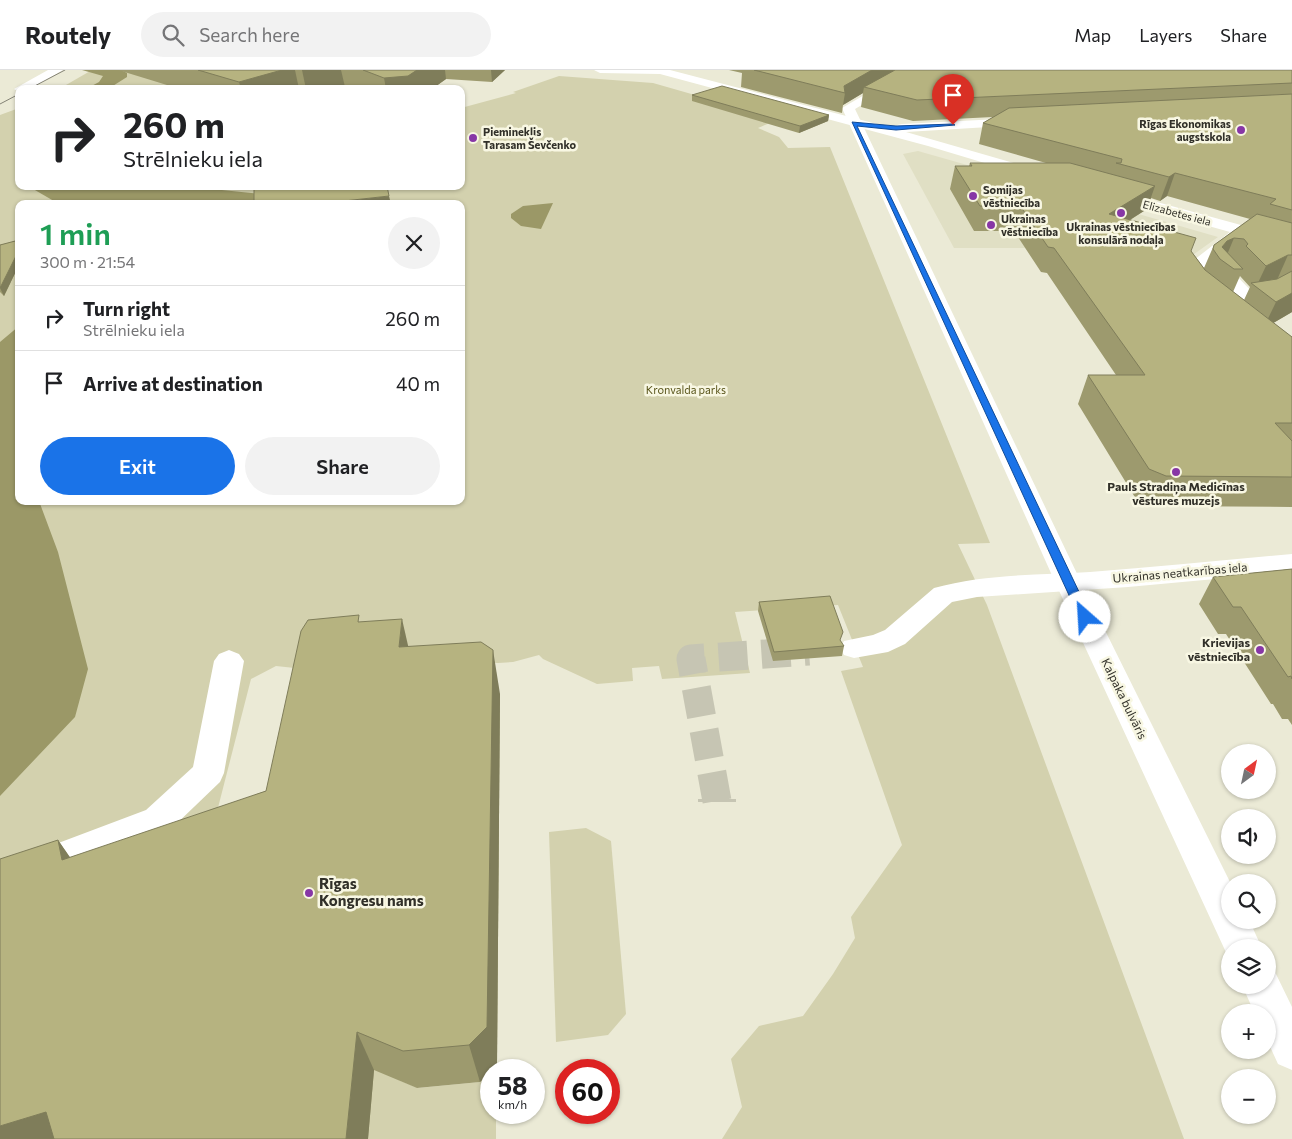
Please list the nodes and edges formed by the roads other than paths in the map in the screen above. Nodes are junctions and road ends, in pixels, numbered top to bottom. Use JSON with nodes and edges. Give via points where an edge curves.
{"nodes":[{"id":1,"x":57,"y":70,"type":"edge"},
{"id":2,"x":600,"y":70,"type":"edge"},
{"id":3,"x":915,"y":70,"type":"edge"},
{"id":4,"x":660,"y":71,"type":"edge"},
{"id":5,"x":26,"y":85,"type":"edge"},
{"id":6,"x":1027,"y":122,"type":"edge"},
{"id":7,"x":854,"y":124,"type":"junction"},
{"id":8,"x":1047,"y":177,"type":"edge"},
{"id":9,"x":1102,"y":192,"type":"edge"},
{"id":10,"x":1174,"y":212,"type":"junction"},
{"id":11,"x":1154,"y":226,"type":"edge"},
{"id":12,"x":1242,"y":230,"type":"junction"},
{"id":13,"x":1292,"y":244,"type":"edge"},
{"id":14,"x":1226,"y":269,"type":"edge"},
{"id":15,"x":1269,"y":294,"type":"edge"},
{"id":16,"x":1251,"y":302,"type":"junction"},
{"id":17,"x":1218,"y":303,"type":"junction"},
{"id":18,"x":1241,"y":322,"type":"edge"},
{"id":19,"x":1292,"y":563,"type":"edge"},
{"id":20,"x":1068,"y":582,"type":"junction"},
{"id":21,"x":854,"y":648,"type":"dead end"},
{"id":22,"x":229,"y":661,"type":"dead end"},
{"id":23,"x":0,"y":883,"type":"edge"},
{"id":24,"x":1239,"y":939,"type":"edge"},
{"id":25,"x":1265,"y":994,"type":"edge"},
{"id":26,"x":1292,"y":1050,"type":"edge"}],
"edges":[{"from":1,"to":5,"type":"street"},
{"from":2,"to":4,"type":"street"},
{"from":3,"to":7,"type":"street","via":[[852,104],[848,108]]},
{"from":4,"to":7,"type":"street"},
{"from":6,"to":7,"type":"street","via":[[902,128]]},
{"from":7,"to":8,"type":"street"},
{"from":7,"to":20,"type":"street","name":"Kalpaka bulvāris"},
{"from":9,"to":10,"type":"street","name":"Elizabetes iela"},
{"from":10,"to":11,"type":"street"},
{"from":10,"to":12,"type":"street","name":"Elizabetes iela"},
{"from":12,"to":13,"type":"street","name":"Elizabetes iela"},
{"from":12,"to":17,"type":"street","via":[[1194,267],[1192,276],[1202,290]]},
{"from":14,"to":16,"type":"street","via":[[1223,272]]},
{"from":15,"to":16,"type":"street"},
{"from":16,"to":17,"type":"street"},
{"from":17,"to":18,"type":"street"},
{"from":19,"to":20,"type":"street","name":"Ukrainas neatkarības iela"},
{"from":20,"to":21,"type":"street","name":"Ukrainas neatkarības iela","via":[[987,586],[944,594],[895,637],[878,645]]},
{"from":20,"to":24,"type":"street","name":"Kalpaka bulvāris"},
{"from":22,"to":23,"type":"street","via":[[208,773],[158,820]]},
{"from":25,"to":26,"type":"street"}]}
